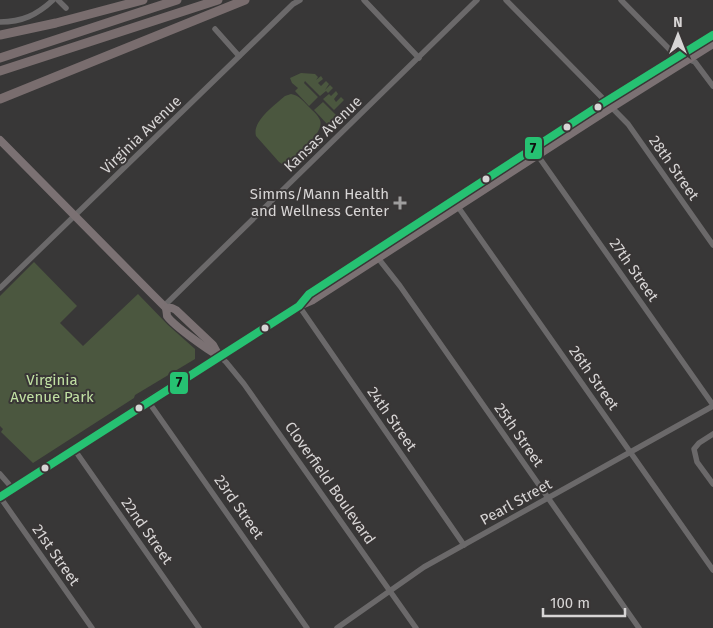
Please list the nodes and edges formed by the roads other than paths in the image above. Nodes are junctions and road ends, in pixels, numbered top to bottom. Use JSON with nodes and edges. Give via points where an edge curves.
{"nodes":[{"id":1,"x":53,"y":0,"type":"edge"},
{"id":2,"x":58,"y":0,"type":"edge"},
{"id":3,"x":144,"y":0,"type":"edge"},
{"id":4,"x":177,"y":0,"type":"edge"},
{"id":5,"x":218,"y":0,"type":"edge"},
{"id":6,"x":245,"y":0,"type":"edge"},
{"id":7,"x":300,"y":0,"type":"edge"},
{"id":8,"x":477,"y":0,"type":"edge"},
{"id":9,"x":506,"y":0,"type":"edge"},
{"id":10,"x":622,"y":0,"type":"edge"},
{"id":11,"x":365,"y":1,"type":"edge"},
{"id":12,"x":66,"y":8,"type":"dead end"},
{"id":13,"x":0,"y":22,"type":"edge"},
{"id":14,"x":214,"y":29,"type":"dead end"},
{"id":15,"x":0,"y":35,"type":"edge"},
{"id":16,"x":713,"y":35,"type":"edge"},
{"id":17,"x":713,"y":44,"type":"edge"},
{"id":18,"x":240,"y":56,"type":"junction"},
{"id":19,"x":679,"y":56,"type":"junction"},
{"id":20,"x":0,"y":58,"type":"edge"},
{"id":21,"x":419,"y":58,"type":"junction"},
{"id":22,"x":688,"y":60,"type":"junction"},
{"id":23,"x":0,"y":71,"type":"edge"},
{"id":24,"x":713,"y":86,"type":"edge"},
{"id":25,"x":0,"y":99,"type":"edge"},
{"id":26,"x":608,"y":105,"type":"junction"},
{"id":27,"x":0,"y":140,"type":"edge"},
{"id":28,"x":536,"y":153,"type":"junction"},
{"id":29,"x":456,"y":204,"type":"junction"},
{"id":30,"x":75,"y":216,"type":"junction"},
{"id":31,"x":713,"y":245,"type":"edge"},
{"id":32,"x":374,"y":256,"type":"junction"},
{"id":33,"x":0,"y":288,"type":"edge"},
{"id":34,"x":299,"y":306,"type":"junction"},
{"id":35,"x":165,"y":307,"type":"junction"},
{"id":36,"x":219,"y":356,"type":"junction"},
{"id":37,"x":148,"y":401,"type":"junction"},
{"id":38,"x":713,"y":405,"type":"edge"},
{"id":39,"x":713,"y":434,"type":"edge"},
{"id":40,"x":74,"y":449,"type":"junction"},
{"id":41,"x":630,"y":452,"type":"junction"},
{"id":42,"x":0,"y":474,"type":"edge"},
{"id":43,"x":713,"y":484,"type":"edge"},
{"id":44,"x":13,"y":489,"type":"junction"},
{"id":45,"x":0,"y":497,"type":"edge"},
{"id":46,"x":548,"y":499,"type":"junction"},
{"id":47,"x":464,"y":545,"type":"junction"},
{"id":48,"x":713,"y":570,"type":"edge"},
{"id":49,"x":390,"y":591,"type":"junction"},
{"id":50,"x":92,"y":628,"type":"edge"},
{"id":51,"x":199,"y":628,"type":"edge"},
{"id":52,"x":307,"y":628,"type":"edge"},
{"id":53,"x":337,"y":628,"type":"edge"},
{"id":54,"x":416,"y":628,"type":"edge"},
{"id":55,"x":639,"y":628,"type":"edge"}],
"edges":[{"from":1,"to":13,"type":"street","via":[[28,18]]},
{"from":2,"to":12,"type":"street"},
{"from":3,"to":15,"type":"highway"},
{"from":4,"to":20,"type":"highway"},
{"from":5,"to":23,"type":"highway"},
{"from":6,"to":25,"type":"highway"},
{"from":7,"to":18,"type":"street","name":"Virginia Avenue"},
{"from":8,"to":21,"type":"street","name":"Kansas Avenue"},
{"from":9,"to":26,"type":"street","name":"28th Street"},
{"from":10,"to":19,"type":"street"},
{"from":11,"to":21,"type":"street"},
{"from":14,"to":18,"type":"street"},
{"from":16,"to":19,"type":"main road"},
{"from":17,"to":22,"type":"main road"},
{"from":18,"to":30,"type":"street","name":"Virginia Avenue"},
{"from":19,"to":22,"type":"street"},
{"from":19,"to":26,"type":"main road"},
{"from":21,"to":35,"type":"street","name":"Kansas Avenue"},
{"from":22,"to":24,"type":"street","via":[[699,66]]},
{"from":22,"to":26,"type":"main road"},
{"from":26,"to":28,"type":"main road"},
{"from":26,"to":31,"type":"street","name":"28th Street","via":[[628,124]]},
{"from":27,"to":30,"type":"main road","name":"Cloverfield Boulevard"},
{"from":28,"to":29,"type":"main road"},
{"from":28,"to":38,"type":"street","name":"27th Street"},
{"from":29,"to":32,"type":"main road"},
{"from":29,"to":41,"type":"street","name":"26th Street"},
{"from":30,"to":33,"type":"street","name":"Virginia Avenue"},
{"from":30,"to":35,"type":"main road","name":"Cloverfield Boulevard"},
{"from":32,"to":34,"type":"main road","via":[[314,300]]},
{"from":32,"to":46,"type":"street","name":"25th Street","via":[[404,293]]},
{"from":34,"to":36,"type":"main road"},
{"from":34,"to":47,"type":"street","name":"24th Street"},
{"from":35,"to":36,"type":"main road","name":"Cloverfield Boulevard","via":[[172,308],[190,323],[213,345]]},
{"from":36,"to":37,"type":"main road"},
{"from":36,"to":49,"type":"street","name":"Cloverfield Boulevard","via":[[244,384]]},
{"from":37,"to":40,"type":"main road"},
{"from":37,"to":52,"type":"street","name":"23rd Street"},
{"from":38,"to":41,"type":"street","name":"Pearl Street"},
{"from":39,"to":43,"type":"street","via":[[694,449],[697,462]]},
{"from":40,"to":44,"type":"main road"},
{"from":40,"to":51,"type":"street","name":"22nd Street"},
{"from":41,"to":46,"type":"street","name":"Pearl Street"},
{"from":41,"to":48,"type":"street","name":"26th Street"},
{"from":42,"to":44,"type":"street"},
{"from":44,"to":45,"type":"main road"},
{"from":45,"to":50,"type":"street","name":"21st Street"},
{"from":46,"to":47,"type":"street","name":"Pearl Street"},
{"from":46,"to":55,"type":"street","name":"25th Street"},
{"from":47,"to":49,"type":"street","name":"Pearl Street"},
{"from":49,"to":53,"type":"street","name":"Pearl Street"},
{"from":49,"to":54,"type":"street","name":"Cloverfield Boulevard"}]}
